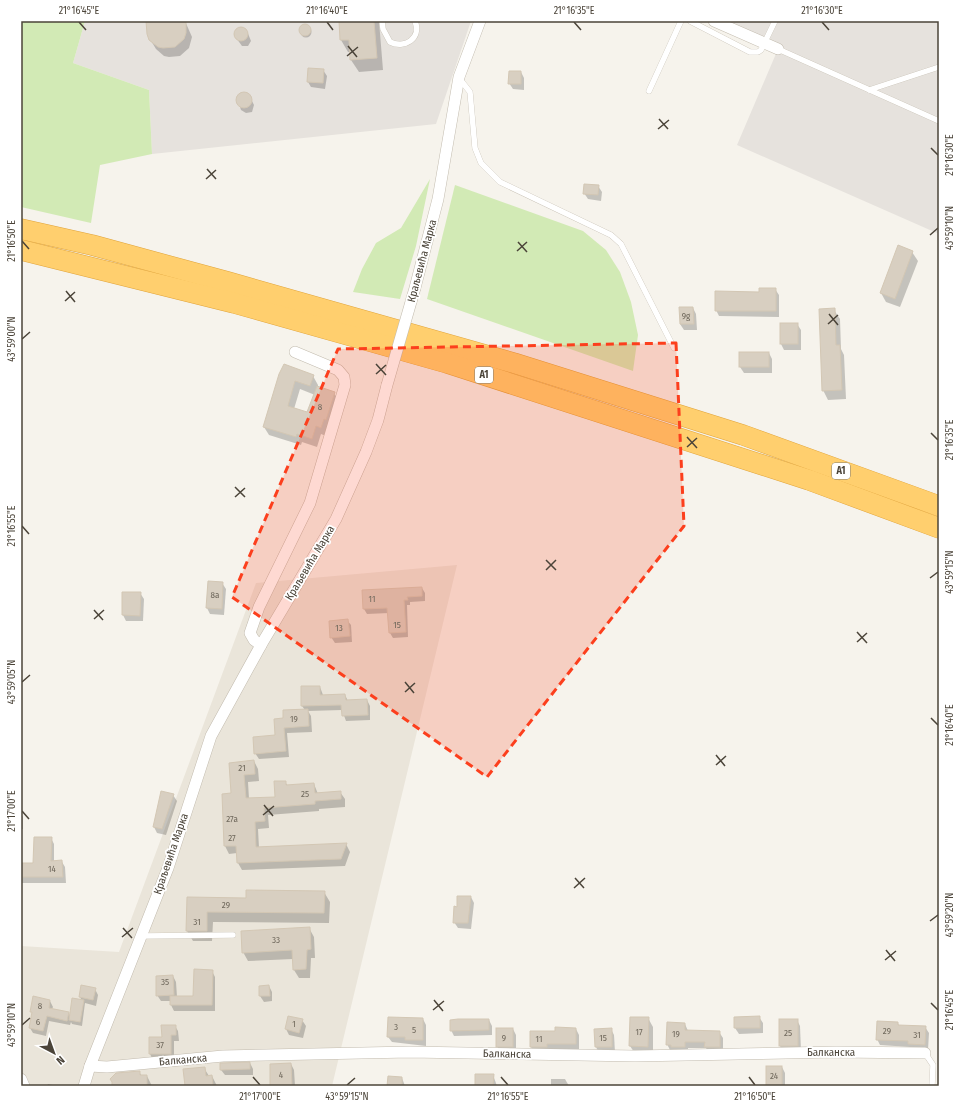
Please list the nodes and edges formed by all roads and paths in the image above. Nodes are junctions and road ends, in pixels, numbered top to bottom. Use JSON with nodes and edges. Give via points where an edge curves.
{"nodes":[{"id":1,"x":382,"y":21,"type":"edge"},
{"id":2,"x":415,"y":21,"type":"edge"},
{"id":3,"x":480,"y":21,"type":"edge"},
{"id":4,"x":681,"y":21,"type":"edge"},
{"id":5,"x":690,"y":21,"type":"edge"},
{"id":6,"x":714,"y":21,"type":"edge"},
{"id":7,"x":772,"y":22,"type":"edge"},
{"id":8,"x":764,"y":43,"type":"junction"},
{"id":9,"x":778,"y":49,"type":"joint"},
{"id":10,"x":939,"y":68,"type":"edge"},
{"id":11,"x":459,"y":78,"type":"junction"},
{"id":12,"x":869,"y":90,"type":"junction"},
{"id":13,"x":649,"y":91,"type":"dead end"},
{"id":14,"x":939,"y":121,"type":"edge"},
{"id":15,"x":21,"y":228,"type":"edge"},
{"id":16,"x":21,"y":250,"type":"edge"},
{"id":17,"x":674,"y":348,"type":"dead end"},
{"id":18,"x":295,"y":352,"type":"dead end"},
{"id":19,"x":939,"y":506,"type":"edge"},
{"id":20,"x":939,"y":528,"type":"edge"},
{"id":21,"x":261,"y":645,"type":"junction"},
{"id":22,"x":233,"y":935,"type":"dead end"},
{"id":23,"x":141,"y":936,"type":"junction"},
{"id":24,"x":925,"y":1053,"type":"joint"},
{"id":25,"x":90,"y":1066,"type":"junction"},
{"id":26,"x":21,"y":1079,"type":"edge"},
{"id":27,"x":24,"y":1086,"type":"edge"},
{"id":28,"x":84,"y":1086,"type":"edge"},
{"id":29,"x":932,"y":1086,"type":"edge"}],
"edges":[{"from":1,"to":2,"type":"lane","via":[[390,42],[401,45],[408,44],[415,37]]},
{"from":3,"to":11,"type":"street","name":"Краљевића Марка"},
{"from":4,"to":13,"type":"lane"},
{"from":5,"to":8,"type":"lane","via":[[750,52],[758,52]]},
{"from":6,"to":8,"type":"street"},
{"from":7,"to":8,"type":"lane"},
{"from":8,"to":9,"type":"street"},
{"from":9,"to":12,"type":"lane"},
{"from":10,"to":12,"type":"lane"},
{"from":11,"to":17,"type":"lane","via":[[470,92],[475,148],[481,163],[500,182],[611,235],[621,244]]},
{"from":11,"to":21,"type":"street","name":"Краљевића Марка","bridge":true,"via":[[438,199],[378,420],[341,509],[317,554]]},
{"from":12,"to":14,"type":"lane"},
{"from":15,"to":19,"type":"highway","number":"A1","via":[[220,280],[514,363],[743,435]]},
{"from":16,"to":20,"type":"highway","number":"A1","via":[[234,304],[447,363],[809,480]]},
{"from":18,"to":21,"type":"street","via":[[338,370],[344,377],[345,385],[310,503],[259,608],[250,633]]},
{"from":21,"to":23,"type":"street","name":"Краљевића Марка","via":[[205,748],[168,868]]},
{"from":22,"to":23,"type":"lane"},
{"from":23,"to":25,"type":"street","name":"Краљевића Марка"},
{"from":24,"to":25,"type":"street","name":"Балканска","via":[[635,1056],[410,1052],[223,1056],[107,1067]]},
{"from":24,"to":29,"type":"lane","via":[[933,1065]]},
{"from":25,"to":28,"type":"street","name":"Краљевића Марка"},
{"from":26,"to":27,"type":"street"}]}
